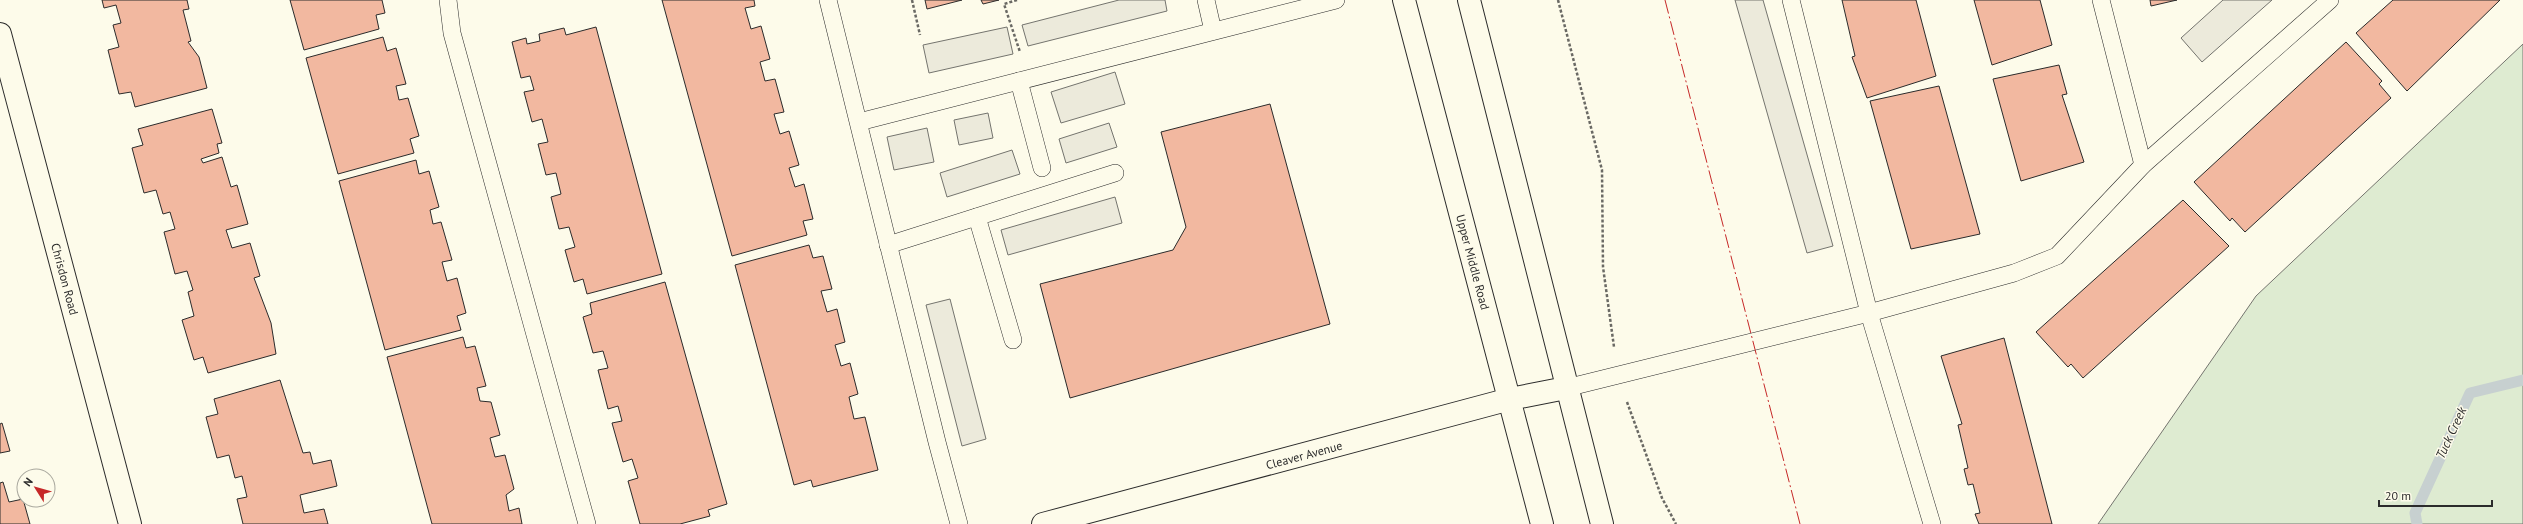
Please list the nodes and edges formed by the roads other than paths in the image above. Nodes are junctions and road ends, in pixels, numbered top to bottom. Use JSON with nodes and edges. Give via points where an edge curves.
{"nodes":[{"id":1,"x":448,"y":0,"type":"edge"},
{"id":2,"x":828,"y":0,"type":"edge"},
{"id":3,"x":1206,"y":0,"type":"edge"},
{"id":4,"x":1336,"y":0,"type":"edge"},
{"id":5,"x":1404,"y":0,"type":"edge"},
{"id":6,"x":1469,"y":0,"type":"edge"},
{"id":7,"x":1791,"y":0,"type":"edge"},
{"id":8,"x":2102,"y":0,"type":"edge"},
{"id":9,"x":2330,"y":0,"type":"edge"},
{"id":10,"x":1213,"y":31,"type":"junction"},
{"id":11,"x":0,"y":34,"type":"edge"},
{"id":12,"x":1024,"y":80,"type":"junction"},
{"id":13,"x":859,"y":122,"type":"junction"},
{"id":14,"x":2143,"y":165,"type":"junction"},
{"id":15,"x":1042,"y":168,"type":"dead end"},
{"id":16,"x":1115,"y":174,"type":"dead end"},
{"id":17,"x":977,"y":217,"type":"junction"},
{"id":18,"x":888,"y":245,"type":"junction"},
{"id":19,"x":1869,"y":313,"type":"junction"},
{"id":20,"x":1013,"y":340,"type":"dead end"},
{"id":21,"x":1566,"y":388,"type":"junction"},
{"id":22,"x":1510,"y":399,"type":"junction"},
{"id":23,"x":130,"y":524,"type":"edge"},
{"id":24,"x":587,"y":524,"type":"edge"},
{"id":25,"x":959,"y":524,"type":"edge"},
{"id":26,"x":1043,"y":524,"type":"edge"},
{"id":27,"x":1542,"y":524,"type":"edge"},
{"id":28,"x":1602,"y":524,"type":"edge"},
{"id":29,"x":1932,"y":524,"type":"edge"}],
"edges":[{"from":1,"to":24,"type":"lane","via":[[452,33]]},
{"from":2,"to":13,"type":"lane"},
{"from":3,"to":10,"type":"lane"},
{"from":4,"to":10,"type":"lane"},
{"from":5,"to":22,"type":"main road","name":"Upper Middle Road"},
{"from":6,"to":21,"type":"main road"},
{"from":7,"to":19,"type":"lane"},
{"from":8,"to":14,"type":"lane"},
{"from":9,"to":14,"type":"lane"},
{"from":10,"to":12,"type":"lane"},
{"from":11,"to":23,"type":"main road","name":"Chrisdon Road"},
{"from":12,"to":13,"type":"lane"},
{"from":12,"to":15,"type":"lane"},
{"from":13,"to":18,"type":"lane"},
{"from":14,"to":19,"type":"lane","via":[[2057,256],[2014,273]]},
{"from":16,"to":17,"type":"lane"},
{"from":17,"to":18,"type":"lane"},
{"from":17,"to":20,"type":"lane"},
{"from":18,"to":25,"type":"lane"},
{"from":19,"to":21,"type":"lane"},
{"from":19,"to":29,"type":"lane"},
{"from":21,"to":22,"type":"main road","name":"Cleaver Avenue"},
{"from":21,"to":28,"type":"main road"},
{"from":22,"to":26,"type":"main road","name":"Cleaver Avenue"},
{"from":22,"to":27,"type":"main road","name":"Upper Middle Road"}]}
